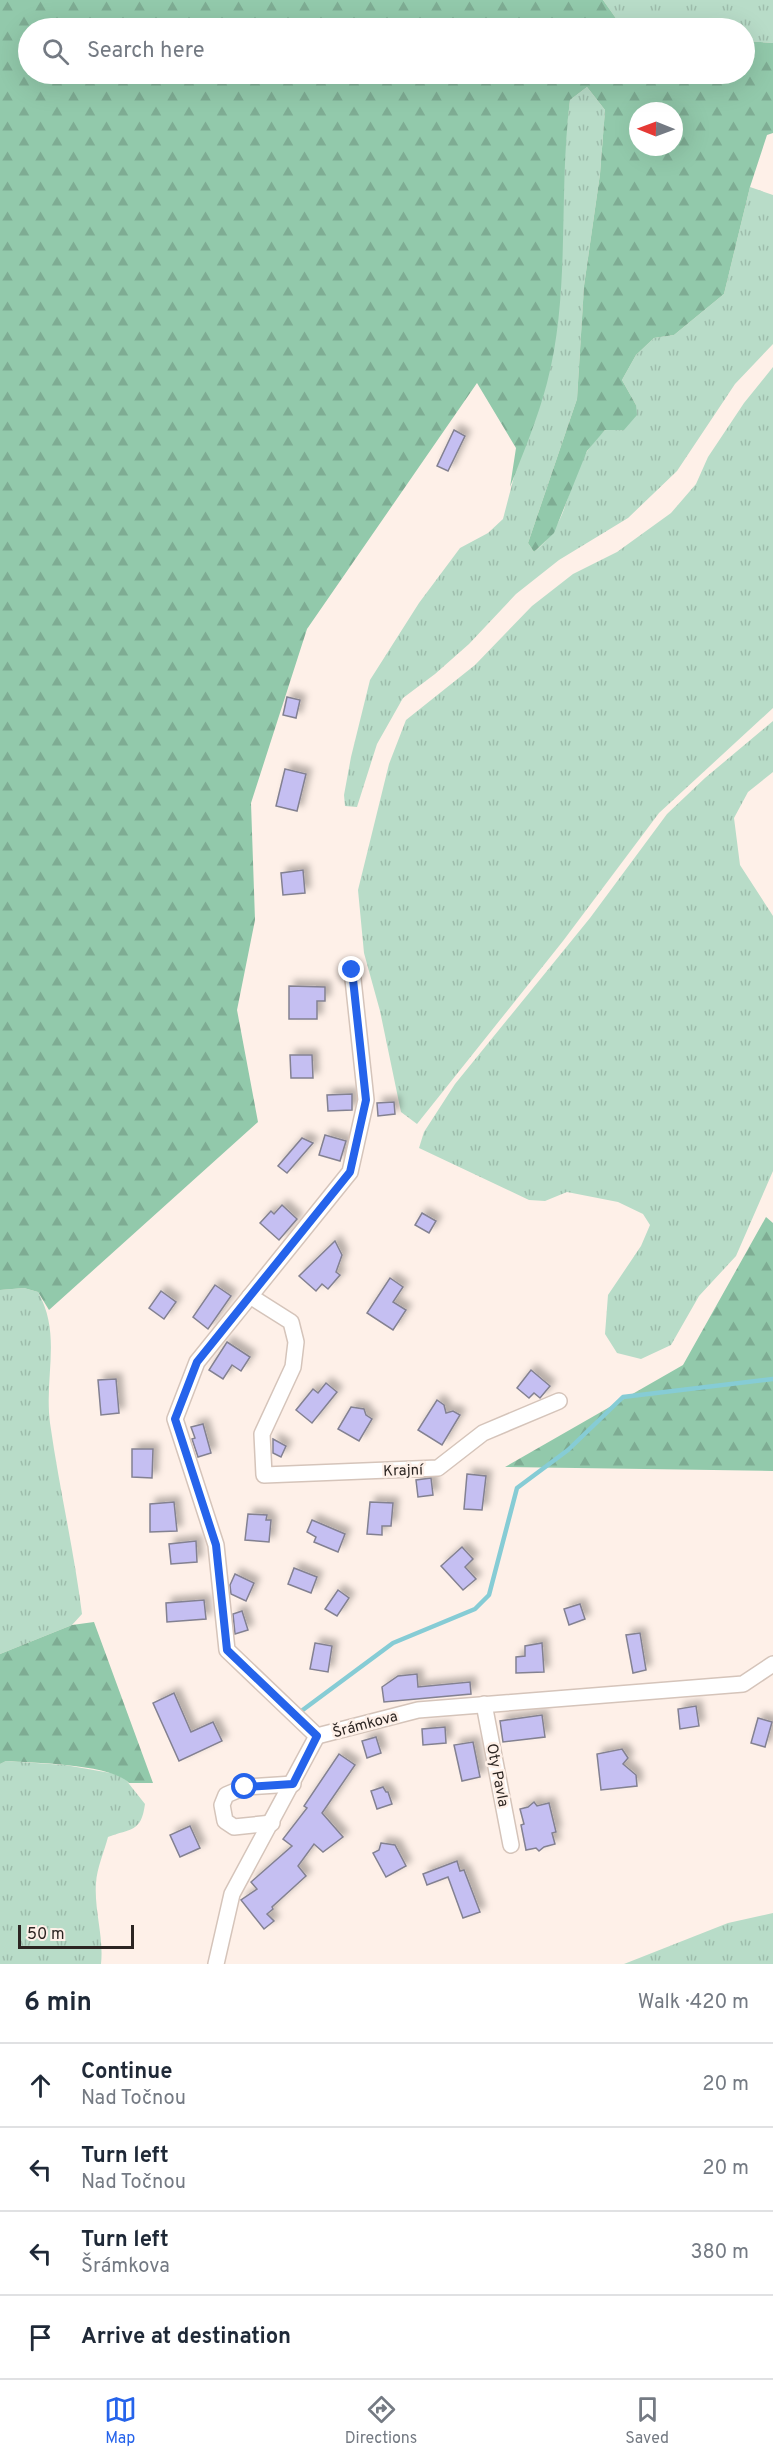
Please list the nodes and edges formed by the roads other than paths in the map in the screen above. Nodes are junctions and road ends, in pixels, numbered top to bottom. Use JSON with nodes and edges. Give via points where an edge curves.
{"nodes":[{"id":1,"x":352,"y":970,"type":"dead end"},
{"id":2,"x":250,"y":1296,"type":"junction"},
{"id":3,"x":560,"y":1401,"type":"dead end"},
{"id":4,"x":773,"y":1664,"type":"edge"},
{"id":5,"x":484,"y":1704,"type":"junction"},
{"id":6,"x":317,"y":1736,"type":"junction"},
{"id":7,"x":293,"y":1784,"type":"junction"},
{"id":8,"x":272,"y":1823,"type":"junction"},
{"id":9,"x":512,"y":1845,"type":"dead end"},
{"id":10,"x":216,"y":1964,"type":"edge"}],
"edges":[{"from":1,"to":2,"type":"street","name":"Šrámkova","via":[[366,1100],[350,1172]]},
{"from":2,"to":3,"type":"street","name":"Krajní","via":[[291,1322],[296,1342],[293,1367],[261,1434],[264,1475],[438,1468],[483,1432]]},
{"from":2,"to":6,"type":"street","name":"Šrámkova","via":[[197,1362],[175,1419],[216,1545],[227,1650]]},
{"from":4,"to":5,"type":"street","name":"Šrámkova","via":[[743,1684]]},
{"from":5,"to":6,"type":"street","name":"Šrámkova","via":[[418,1710]]},
{"from":5,"to":9,"type":"street","name":"Oty Pavla"},
{"from":6,"to":7,"type":"street"},
{"from":7,"to":8,"type":"street"},
{"from":7,"to":8,"type":"street","via":[[245,1787],[226,1795],[222,1805],[225,1821],[234,1827]]},
{"from":8,"to":10,"type":"street","via":[[232,1894]]}]}
